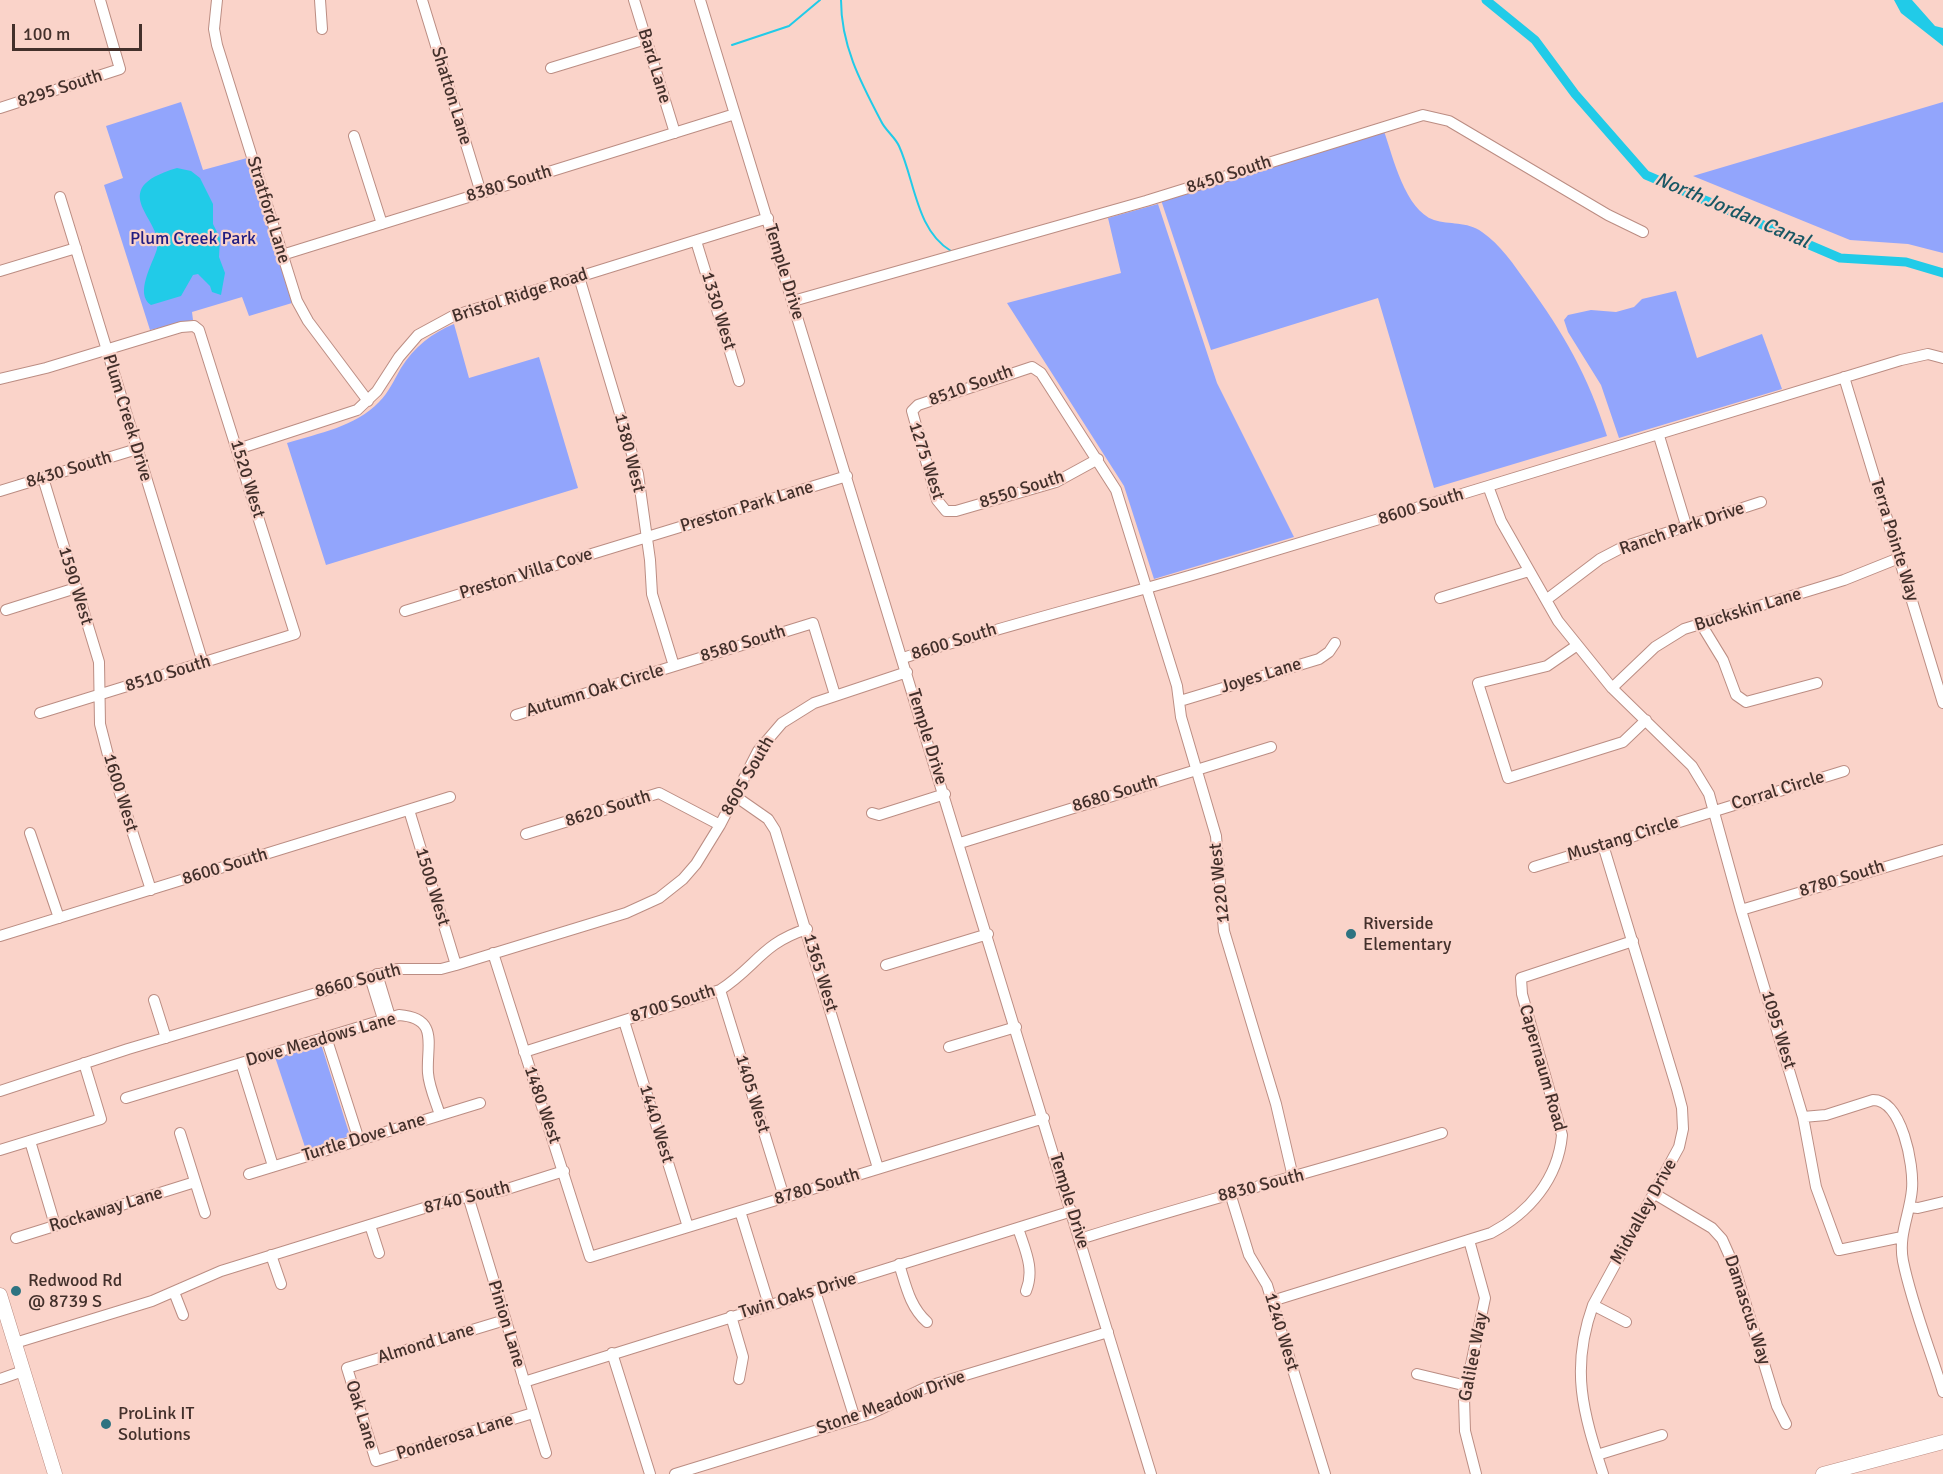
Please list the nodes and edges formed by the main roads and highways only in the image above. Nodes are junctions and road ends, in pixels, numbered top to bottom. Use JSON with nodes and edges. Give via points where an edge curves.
{"nodes":[{"id":1,"x":0,"y":1295,"type":"edge"},
{"id":2,"x":1943,"y":1442,"type":"edge"},
{"id":3,"x":55,"y":1474,"type":"edge"},
{"id":4,"x":1823,"y":1474,"type":"edge"}],
"edges":[{"from":1,"to":3,"type":"main road"},
{"from":2,"to":4,"type":"main road"}]}
